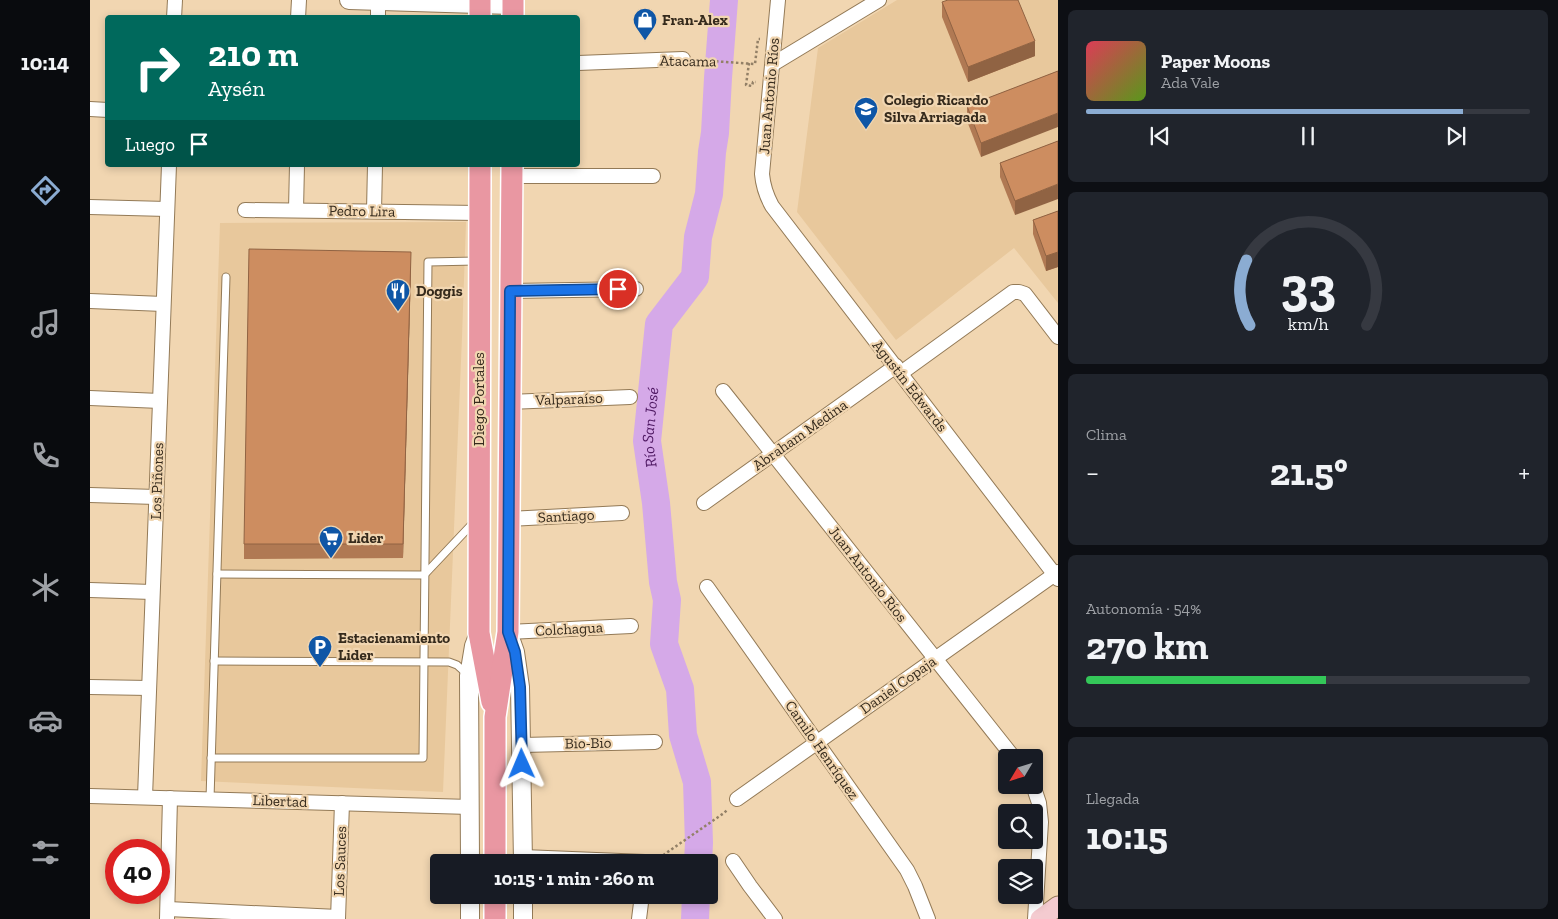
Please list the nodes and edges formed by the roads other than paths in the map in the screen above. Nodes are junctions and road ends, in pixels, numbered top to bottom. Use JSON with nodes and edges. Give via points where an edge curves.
{"nodes":[{"id":1,"x":175,"y":0,"type":"edge"},
{"id":2,"x":298,"y":0,"type":"edge"},
{"id":3,"x":349,"y":0,"type":"edge"},
{"id":4,"x":778,"y":0,"type":"edge"},
{"id":5,"x":879,"y":0,"type":"edge"},
{"id":6,"x":480,"y":7,"type":"edge"},
{"id":7,"x":513,"y":7,"type":"edge"},
{"id":8,"x":378,"y":9,"type":"edge"},
{"id":9,"x":174,"y":15,"type":"edge"},
{"id":10,"x":298,"y":15,"type":"edge"},
{"id":11,"x":683,"y":59,"type":"road end"},
{"id":12,"x":580,"y":63,"type":"edge"},
{"id":13,"x":773,"y":64,"type":"junction"},
{"id":14,"x":90,"y":109,"type":"edge"},
{"id":15,"x":105,"y":110,"type":"edge"},
{"id":16,"x":168,"y":167,"type":"edge"},
{"id":17,"x":297,"y":167,"type":"edge"},
{"id":18,"x":375,"y":167,"type":"edge"},
{"id":19,"x":480,"y":167,"type":"edge"},
{"id":20,"x":512,"y":170,"type":"edge"},
{"id":21,"x":653,"y":176,"type":"dead end"},
{"id":22,"x":765,"y":191,"type":"joint"},
{"id":23,"x":90,"y":207,"type":"edge"},
{"id":24,"x":167,"y":209,"type":"junction"},
{"id":25,"x":246,"y":210,"type":"dead end"},
{"id":26,"x":296,"y":210,"type":"junction"},
{"id":27,"x":374,"y":211,"type":"junction"},
{"id":28,"x":480,"y":212,"type":"junction"},
{"id":29,"x":511,"y":260,"type":"junction"},
{"id":30,"x":479,"y":262,"type":"junction"},
{"id":31,"x":226,"y":277,"type":"dead end"},
{"id":32,"x":636,"y":289,"type":"dead end"},
{"id":33,"x":510,"y":291,"type":"junction"},
{"id":34,"x":90,"y":301,"type":"edge"},
{"id":35,"x":163,"y":304,"type":"junction"},
{"id":36,"x":1058,"y":337,"type":"edge"},
{"id":37,"x":898,"y":370,"type":"junction"},
{"id":38,"x":723,"y":391,"type":"dead end"},
{"id":39,"x":630,"y":396,"type":"dead end"},
{"id":40,"x":90,"y":398,"type":"edge"},
{"id":41,"x":160,"y":401,"type":"junction"},
{"id":42,"x":509,"y":402,"type":"junction"},
{"id":43,"x":773,"y":454,"type":"junction"},
{"id":44,"x":90,"y":495,"type":"edge"},
{"id":45,"x":156,"y":497,"type":"junction"},
{"id":46,"x":704,"y":503,"type":"dead end"},
{"id":47,"x":622,"y":513,"type":"dead end"},
{"id":48,"x":479,"y":516,"type":"junction"},
{"id":49,"x":509,"y":518,"type":"junction"},
{"id":50,"x":217,"y":574,"type":"junction"},
{"id":51,"x":424,"y":575,"type":"junction"},
{"id":52,"x":1057,"y":575,"type":"edge"},
{"id":53,"x":707,"y":587,"type":"dead end"},
{"id":54,"x":90,"y":590,"type":"edge"},
{"id":55,"x":152,"y":592,"type":"junction"},
{"id":56,"x":631,"y":626,"type":"dead end"},
{"id":57,"x":508,"y":632,"type":"junction"},
{"id":58,"x":479,"y":633,"type":"junction"},
{"id":59,"x":935,"y":659,"type":"junction"},
{"id":60,"x":214,"y":661,"type":"junction"},
{"id":61,"x":423,"y":662,"type":"junction"},
{"id":62,"x":469,"y":676,"type":"junction"},
{"id":63,"x":90,"y":687,"type":"edge"},
{"id":64,"x":149,"y":688,"type":"junction"},
{"id":65,"x":495,"y":717,"type":"junction"},
{"id":66,"x":654,"y":742,"type":"dead end"},
{"id":67,"x":817,"y":742,"type":"junction"},
{"id":68,"x":522,"y":745,"type":"junction"},
{"id":69,"x":1007,"y":749,"type":"edge"},
{"id":70,"x":211,"y":758,"type":"junction"},
{"id":71,"x":1036,"y":794,"type":"edge"},
{"id":72,"x":90,"y":796,"type":"edge"},
{"id":73,"x":145,"y":797,"type":"junction"},
{"id":74,"x":170,"y":798,"type":"junction"},
{"id":75,"x":210,"y":799,"type":"junction"},
{"id":76,"x":737,"y":799,"type":"road end"},
{"id":77,"x":342,"y":803,"type":"junction"},
{"id":78,"x":470,"y":807,"type":"junction"},
{"id":79,"x":470,"y":854,"type":"edge"},
{"id":80,"x":495,"y":854,"type":"edge"},
{"id":81,"x":523,"y":854,"type":"edge"},
{"id":82,"x":733,"y":860,"type":"dead end"},
{"id":83,"x":470,"y":904,"type":"edge"},
{"id":84,"x":495,"y":904,"type":"edge"},
{"id":85,"x":523,"y":904,"type":"edge"},
{"id":86,"x":641,"y":904,"type":"edge"},
{"id":87,"x":1058,"y":906,"type":"edge"},
{"id":88,"x":168,"y":914,"type":"edge"},
{"id":89,"x":258,"y":916,"type":"edge"},
{"id":90,"x":338,"y":918,"type":"edge"},
{"id":91,"x":470,"y":919,"type":"edge"},
{"id":92,"x":495,"y":919,"type":"edge"},
{"id":93,"x":524,"y":919,"type":"edge"},
{"id":94,"x":640,"y":919,"type":"edge"},
{"id":95,"x":775,"y":919,"type":"edge"},
{"id":96,"x":928,"y":919,"type":"edge"},
{"id":97,"x":1035,"y":919,"type":"edge"},
{"id":98,"x":1040,"y":919,"type":"edge"}],
"edges":[{"from":1,"to":9,"type":"street"},
{"from":2,"to":10,"type":"street"},
{"from":3,"to":8,"type":"street"},
{"from":4,"to":13,"type":"street","name":"Juan Antonio Ríos"},
{"from":5,"to":13,"type":"street"},
{"from":6,"to":7,"type":"street"},
{"from":6,"to":8,"type":"street"},
{"from":11,"to":12,"type":"street","name":"Atacama"},
{"from":13,"to":22,"type":"street","name":"Juan Antonio Ríos","via":[[762,174]]},
{"from":14,"to":15,"type":"street"},
{"from":16,"to":24,"type":"street","name":"Los Piñones"},
{"from":17,"to":26,"type":"street"},
{"from":18,"to":27,"type":"street"},
{"from":19,"to":28,"type":"main road","name":"Diego Portales"},
{"from":20,"to":21,"type":"street"},
{"from":20,"to":29,"type":"main road","name":"Diego Portales"},
{"from":22,"to":37,"type":"street","name":"Agustín Edwards","via":[[772,206]]},
{"from":23,"to":24,"type":"street"},
{"from":24,"to":35,"type":"street","name":"Los Piñones"},
{"from":25,"to":26,"type":"street","name":"Pedro Lira"},
{"from":26,"to":27,"type":"street","name":"Pedro Lira"},
{"from":27,"to":28,"type":"street","name":"Pedro Lira"},
{"from":28,"to":30,"type":"main road","name":"Diego Portales"},
{"from":29,"to":30,"type":"main road"},
{"from":29,"to":33,"type":"main road","name":"Diego Portales"},
{"from":30,"to":48,"type":"main road","name":"Diego Portales"},
{"from":30,"to":51,"type":"lane","via":[[428,262]]},
{"from":31,"to":50,"type":"lane"},
{"from":32,"to":33,"type":"street"},
{"from":33,"to":42,"type":"main road","name":"Diego Portales"},
{"from":34,"to":35,"type":"street"},
{"from":35,"to":41,"type":"street","name":"Los Piñones"},
{"from":36,"to":37,"type":"street","name":"Abraham Medina","via":[[1025,294],[1013,292]]},
{"from":37,"to":43,"type":"street","name":"Abraham Medina"},
{"from":37,"to":52,"type":"street","name":"Agustín Edwards"},
{"from":38,"to":43,"type":"street","name":"Juan Antonio Ríos"},
{"from":39,"to":42,"type":"street","name":"Valparaíso"},
{"from":40,"to":41,"type":"street"},
{"from":41,"to":45,"type":"street","name":"Los Piñones"},
{"from":42,"to":49,"type":"main road","name":"Diego Portales"},
{"from":43,"to":46,"type":"street","name":"Abraham Medina"},
{"from":43,"to":59,"type":"street","name":"Juan Antonio Ríos"},
{"from":44,"to":45,"type":"street"},
{"from":45,"to":55,"type":"street","name":"Los Piñones"},
{"from":47,"to":49,"type":"street","name":"Santiago"},
{"from":48,"to":51,"type":"lane"},
{"from":48,"to":58,"type":"main road","name":"Diego Portales"},
{"from":49,"to":57,"type":"main road","name":"Diego Portales"},
{"from":50,"to":51,"type":"lane"},
{"from":50,"to":60,"type":"lane"},
{"from":51,"to":61,"type":"lane"},
{"from":52,"to":59,"type":"street","name":"Daniel Copaja"},
{"from":53,"to":67,"type":"street","name":"Camilo Henríquez"},
{"from":54,"to":55,"type":"street"},
{"from":55,"to":64,"type":"street","name":"Los Piñones"},
{"from":56,"to":57,"type":"street","name":"Colchagua"},
{"from":57,"to":65,"type":"main road","name":"Diego Portales"},
{"from":57,"to":68,"type":"street","name":"Diego Portales","via":[[518,668]]},
{"from":58,"to":62,"type":"street","name":"Diego Portales"},
{"from":58,"to":65,"type":"main road","name":"Diego Portales"},
{"from":59,"to":67,"type":"street","name":"Daniel Copaja"},
{"from":59,"to":69,"type":"street","name":"Juan Antonio Ríos"},
{"from":60,"to":61,"type":"lane"},
{"from":60,"to":70,"type":"lane"},
{"from":61,"to":62,"type":"lane","via":[[449,662]]},
{"from":61,"to":70,"type":"lane","via":[[423,758]]},
{"from":62,"to":78,"type":"street","name":"Diego Portales"},
{"from":63,"to":64,"type":"street"},
{"from":64,"to":73,"type":"street","name":"Los Piñones"},
{"from":65,"to":80,"type":"main road","name":"Diego Portales"},
{"from":66,"to":68,"type":"street","name":"Bio-Bio"},
{"from":67,"to":76,"type":"street","name":"Daniel Copaja"},
{"from":67,"to":96,"type":"street","name":"Camilo Henríquez","via":[[907,870]]},
{"from":68,"to":81,"type":"street","name":"Diego Portales"},
{"from":70,"to":75,"type":"lane"},
{"from":71,"to":97,"type":"street","via":[[1041,822]]},
{"from":72,"to":73,"type":"street","name":"Libertad"},
{"from":73,"to":74,"type":"street","name":"Libertad"},
{"from":74,"to":75,"type":"street","name":"Libertad"},
{"from":74,"to":88,"type":"street"},
{"from":75,"to":77,"type":"street","name":"Libertad"},
{"from":77,"to":78,"type":"street","name":"Libertad"},
{"from":77,"to":90,"type":"street","name":"Los Sauces"},
{"from":78,"to":79,"type":"street","name":"Diego Portales"},
{"from":82,"to":95,"type":"street"},
{"from":83,"to":91,"type":"street"},
{"from":84,"to":92,"type":"main road"},
{"from":85,"to":93,"type":"street"},
{"from":86,"to":94,"type":"street"},
{"from":87,"to":98,"type":"main road"},
{"from":88,"to":89,"type":"street"},
{"from":89,"to":90,"type":"street"}]}
